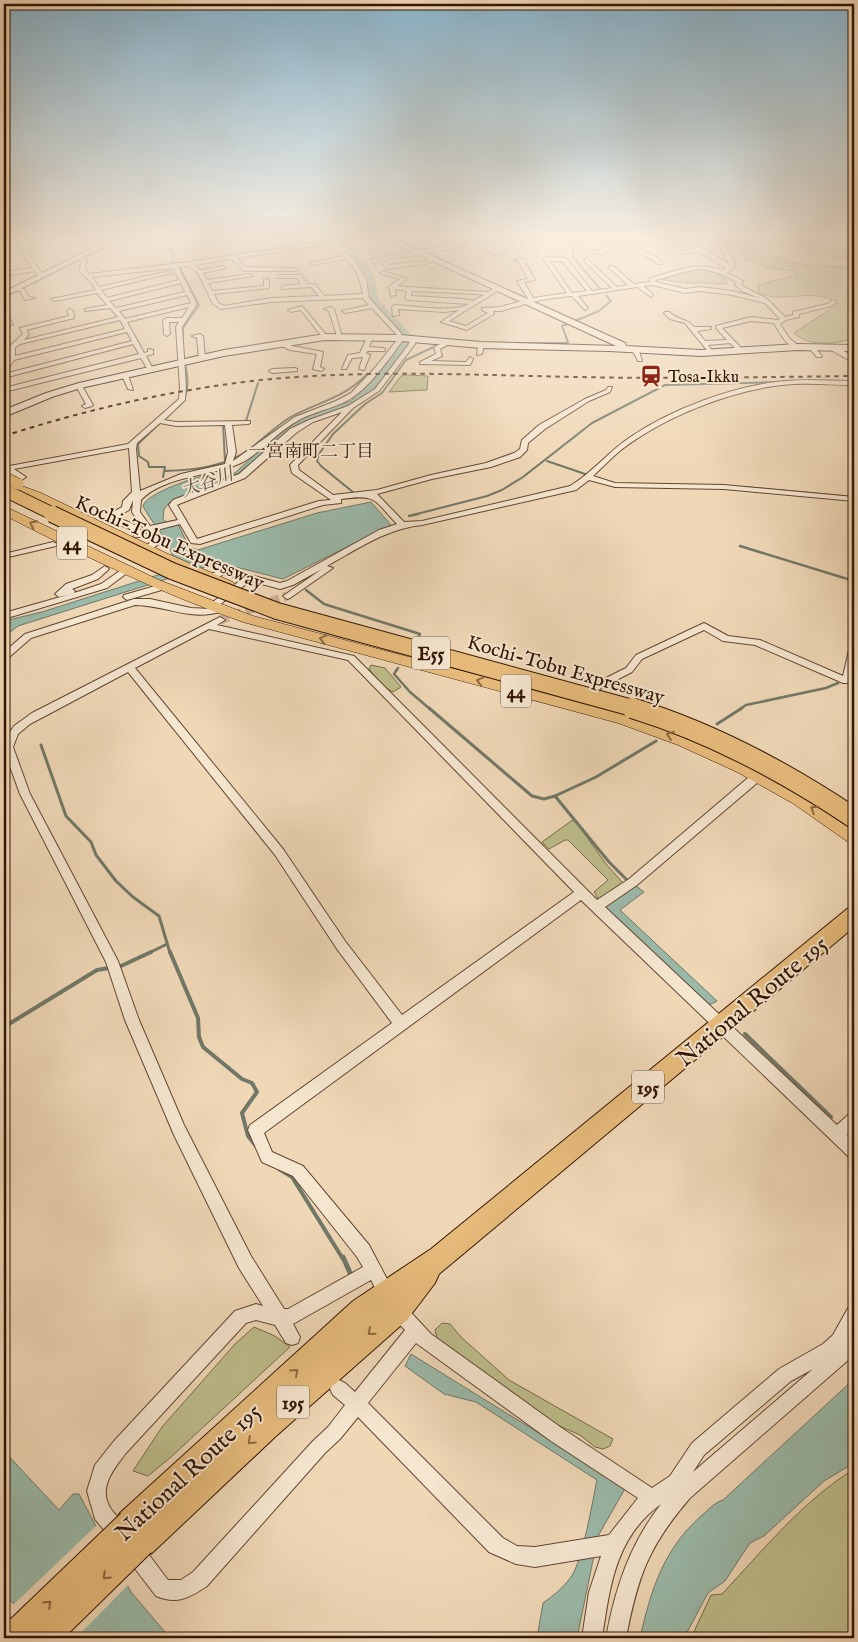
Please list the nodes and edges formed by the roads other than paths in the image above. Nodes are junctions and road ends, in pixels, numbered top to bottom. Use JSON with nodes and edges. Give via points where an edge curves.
{"nodes":[{"id":1,"x":4,"y":313,"type":"edge"},
{"id":2,"x":71,"y":313,"type":"edge"},
{"id":3,"x":117,"y":313,"type":"edge"},
{"id":4,"x":157,"y":313,"type":"edge"},
{"id":5,"x":188,"y":313,"type":"edge"},
{"id":6,"x":306,"y":313,"type":"edge"},
{"id":7,"x":332,"y":313,"type":"edge"},
{"id":8,"x":380,"y":313,"type":"edge"},
{"id":9,"x":397,"y":313,"type":"edge"},
{"id":10,"x":459,"y":313,"type":"edge"},
{"id":11,"x":492,"y":313,"type":"edge"},
{"id":12,"x":553,"y":313,"type":"edge"},
{"id":13,"x":667,"y":313,"type":"dead end"},
{"id":14,"x":774,"y":313,"type":"edge"},
{"id":15,"x":797,"y":313,"type":"edge"},
{"id":16,"x":395,"y":315,"type":"dead end"},
{"id":17,"x":123,"y":320,"type":"junction"},
{"id":18,"x":184,"y":320,"type":"junction"},
{"id":19,"x":781,"y":321,"type":"junction"},
{"id":20,"x":11,"y":324,"type":"dead end"},
{"id":21,"x":198,"y":327,"type":"dead end"},
{"id":22,"x":709,"y":328,"type":"dead end"},
{"id":23,"x":692,"y":329,"type":"junction"},
{"id":24,"x":128,"y":330,"type":"junction"},
{"id":25,"x":167,"y":334,"type":"dead end"},
{"id":26,"x":340,"y":336,"type":"junction"},
{"id":27,"x":326,"y":337,"type":"junction"},
{"id":28,"x":370,"y":337,"type":"junction"},
{"id":29,"x":402,"y":338,"type":"junction"},
{"id":30,"x":414,"y":339,"type":"junction"},
{"id":31,"x":732,"y":341,"type":"junction"},
{"id":32,"x":18,"y":342,"type":"junction"},
{"id":33,"x":135,"y":342,"type":"junction"},
{"id":34,"x":703,"y":343,"type":"junction"},
{"id":35,"x":282,"y":344,"type":"junction"},
{"id":36,"x":797,"y":347,"type":"junction"},
{"id":37,"x":811,"y":347,"type":"junction"},
{"id":38,"x":834,"y":348,"type":"junction"},
{"id":39,"x":854,"y":348,"type":"edge"},
{"id":40,"x":631,"y":349,"type":"junction"},
{"id":41,"x":150,"y":350,"type":"dead end"},
{"id":42,"x":383,"y":350,"type":"dead end"},
{"id":43,"x":453,"y":351,"type":"junction"},
{"id":44,"x":364,"y":352,"type":"junction"},
{"id":45,"x":742,"y":352,"type":"junction"},
{"id":46,"x":712,"y":353,"type":"junction"},
{"id":47,"x":142,"y":355,"type":"junction"},
{"id":48,"x":818,"y":356,"type":"dead end"},
{"id":49,"x":202,"y":358,"type":"junction"},
{"id":50,"x":470,"y":358,"type":"dead end"},
{"id":51,"x":12,"y":359,"type":"junction"},
{"id":52,"x":640,"y":360,"type":"dead end"},
{"id":53,"x":854,"y":361,"type":"edge"},
{"id":54,"x":184,"y":362,"type":"junction"},
{"id":55,"x":281,"y":363,"type":"dead end"},
{"id":56,"x":344,"y":368,"type":"dead end"},
{"id":57,"x":321,"y":369,"type":"dead end"},
{"id":58,"x":362,"y":369,"type":"dead end"},
{"id":59,"x":150,"y":370,"type":"junction"},
{"id":60,"x":4,"y":371,"type":"edge"},
{"id":61,"x":272,"y":371,"type":"dead end"},
{"id":62,"x":125,"y":375,"type":"junction"},
{"id":63,"x":4,"y":376,"type":"edge"},
{"id":64,"x":854,"y":383,"type":"edge"},
{"id":65,"x":80,"y":386,"type":"junction"},
{"id":66,"x":610,"y":388,"type":"dead end"},
{"id":67,"x":132,"y":389,"type":"dead end"},
{"id":68,"x":4,"y":390,"type":"edge"},
{"id":69,"x":85,"y":406,"type":"dead end"},
{"id":70,"x":345,"y":410,"type":"junction"},
{"id":71,"x":4,"y":414,"type":"edge"},
{"id":72,"x":162,"y":422,"type":"junction"},
{"id":73,"x":248,"y":422,"type":"dead end"},
{"id":74,"x":228,"y":423,"type":"junction"},
{"id":75,"x":134,"y":444,"type":"junction"},
{"id":76,"x":229,"y":464,"type":"junction"},
{"id":77,"x":5,"y":472,"type":"edge"},
{"id":78,"x":590,"y":475,"type":"junction"},
{"id":79,"x":9,"y":486,"type":"edge"},
{"id":80,"x":378,"y":492,"type":"junction"},
{"id":81,"x":137,"y":496,"type":"junction"},
{"id":82,"x":854,"y":499,"type":"edge"},
{"id":83,"x":4,"y":510,"type":"edge"},
{"id":84,"x":136,"y":510,"type":"junction"},
{"id":85,"x":182,"y":520,"type":"junction"},
{"id":86,"x":400,"y":523,"type":"junction"},
{"id":87,"x":133,"y":527,"type":"junction"},
{"id":88,"x":94,"y":528,"type":"dead end"},
{"id":89,"x":150,"y":529,"type":"junction"},
{"id":90,"x":382,"y":532,"type":"junction"},
{"id":91,"x":137,"y":535,"type":"dead end"},
{"id":92,"x":69,"y":538,"type":"dead end"},
{"id":93,"x":53,"y":544,"type":"dead end"},
{"id":94,"x":128,"y":545,"type":"dead end"},
{"id":95,"x":148,"y":549,"type":"junction"},
{"id":96,"x":4,"y":556,"type":"edge"},
{"id":97,"x":115,"y":560,"type":"dead end"},
{"id":98,"x":105,"y":570,"type":"dead end"},
{"id":99,"x":133,"y":574,"type":"junction"},
{"id":100,"x":112,"y":581,"type":"junction"},
{"id":101,"x":242,"y":583,"type":"junction"},
{"id":102,"x":156,"y":588,"type":"junction"},
{"id":103,"x":59,"y":594,"type":"junction"},
{"id":104,"x":288,"y":596,"type":"tunnel mouth"},
{"id":105,"x":4,"y":609,"type":"edge"},
{"id":106,"x":212,"y":612,"type":"junction"},
{"id":107,"x":4,"y":616,"type":"edge"},
{"id":108,"x":208,"y":626,"type":"junction"},
{"id":109,"x":4,"y":647,"type":"edge"},
{"id":110,"x":854,"y":650,"type":"edge"},
{"id":111,"x":353,"y":653,"type":"junction"},
{"id":112,"x":4,"y":657,"type":"edge"},
{"id":113,"x":129,"y":667,"type":"junction"},
{"id":114,"x":594,"y":691,"type":"junction"},
{"id":115,"x":756,"y":774,"type":"junction"},
{"id":116,"x":854,"y":807,"type":"edge"},
{"id":117,"x":854,"y":818,"type":"edge"},
{"id":118,"x":854,"y":837,"type":"edge"},
{"id":119,"x":582,"y":893,"type":"junction"},
{"id":120,"x":597,"y":906,"type":"junction"},
{"id":121,"x":854,"y":915,"type":"edge"},
{"id":122,"x":401,"y":1024,"type":"junction"},
{"id":123,"x":723,"y":1026,"type":"junction"},
{"id":124,"x":854,"y":1119,"type":"edge"},
{"id":125,"x":837,"y":1135,"type":"junction"},
{"id":126,"x":854,"y":1152,"type":"edge"},
{"id":127,"x":440,"y":1258,"type":"joint"},
{"id":128,"x":386,"y":1291,"type":"junction"},
{"id":129,"x":854,"y":1314,"type":"edge"},
{"id":130,"x":280,"y":1318,"type":"junction"},
{"id":131,"x":416,"y":1331,"type":"junction"},
{"id":132,"x":292,"y":1337,"type":"dead end"},
{"id":133,"x":854,"y":1344,"type":"edge"},
{"id":134,"x":833,"y":1355,"type":"junction"},
{"id":135,"x":339,"y":1389,"type":"dead end"},
{"id":136,"x":356,"y":1403,"type":"junction"},
{"id":137,"x":674,"y":1493,"type":"junction"},
{"id":138,"x":651,"y":1500,"type":"junction"},
{"id":139,"x":136,"y":1533,"type":"junction"},
{"id":140,"x":609,"y":1545,"type":"junction"},
{"id":141,"x":4,"y":1620,"type":"edge"},
{"id":142,"x":12,"y":1638,"type":"edge"},
{"id":143,"x":25,"y":1638,"type":"edge"},
{"id":144,"x":43,"y":1638,"type":"edge"},
{"id":145,"x":592,"y":1638,"type":"edge"},
{"id":146,"x":616,"y":1638,"type":"edge"}],
"edges":[{"from":1,"to":20,"type":"street"},
{"from":2,"to":32,"type":"street","via":[[72,317],[22,329],[26,334]]},
{"from":3,"to":17,"type":"street"},
{"from":4,"to":17,"type":"street"},
{"from":5,"to":18,"type":"street"},
{"from":6,"to":27,"type":"street"},
{"from":7,"to":26,"type":"street"},
{"from":8,"to":29,"type":"street"},
{"from":9,"to":16,"type":"street"},
{"from":10,"to":11,"type":"street","via":[[444,322],[467,328]]},
{"from":12,"to":40,"type":"main road"},
{"from":13,"to":23,"type":"street","via":[[672,318],[687,322]]},
{"from":14,"to":19,"type":"street"},
{"from":15,"to":19,"type":"street","via":[[797,316]]},
{"from":17,"to":24,"type":"street"},
{"from":17,"to":32,"type":"street"},
{"from":18,"to":25,"type":"street","via":[[166,320]]},
{"from":18,"to":54,"type":"street","via":[[179,331]]},
{"from":19,"to":31,"type":"street","via":[[751,319],[718,328]]},
{"from":19,"to":36,"type":"street","via":[[788,340]]},
{"from":21,"to":49,"type":"street"},
{"from":22,"to":23,"type":"street"},
{"from":23,"to":34,"type":"street"},
{"from":24,"to":33,"type":"street"},
{"from":24,"to":51,"type":"street"},
{"from":26,"to":27,"type":"main road"},
{"from":26,"to":28,"type":"main road"},
{"from":27,"to":35,"type":"main road"},
{"from":28,"to":29,"type":"main road"},
{"from":28,"to":44,"type":"street"},
{"from":29,"to":30,"type":"main road"},
{"from":29,"to":76,"type":"street","via":[[353,394],[297,418],[239,461]]},
{"from":30,"to":43,"type":"main road"},
{"from":30,"to":70,"type":"street","via":[[383,384]]},
{"from":31,"to":34,"type":"street"},
{"from":31,"to":45,"type":"street"},
{"from":32,"to":51,"type":"street","via":[[12,347]]},
{"from":33,"to":47,"type":"street"},
{"from":33,"to":63,"type":"street"},
{"from":34,"to":46,"type":"street"},
{"from":35,"to":49,"type":"main road"},
{"from":35,"to":57,"type":"street","via":[[300,353],[321,353],[316,369]]},
{"from":36,"to":37,"type":"main road"},
{"from":36,"to":45,"type":"main road"},
{"from":37,"to":38,"type":"main road"},
{"from":37,"to":48,"type":"street"},
{"from":38,"to":39,"type":"main road"},
{"from":38,"to":53,"type":"street"},
{"from":40,"to":43,"type":"main road"},
{"from":40,"to":46,"type":"main road","via":[[699,356]]},
{"from":40,"to":52,"type":"street","via":[[637,352]]},
{"from":41,"to":47,"type":"street","via":[[152,353]]},
{"from":42,"to":44,"type":"street"},
{"from":43,"to":43,"type":"street","via":[[419,364],[440,355],[436,348]]},
{"from":43,"to":50,"type":"street","via":[[468,364]]},
{"from":44,"to":56,"type":"street","via":[[350,356]]},
{"from":44,"to":58,"type":"street","via":[[367,355]]},
{"from":45,"to":46,"type":"main road"},
{"from":47,"to":59,"type":"street"},
{"from":47,"to":68,"type":"street"},
{"from":49,"to":54,"type":"main road"},
{"from":51,"to":60,"type":"street"},
{"from":54,"to":59,"type":"main road"},
{"from":54,"to":72,"type":"street","via":[[182,400]]},
{"from":55,"to":61,"type":"street","via":[[297,363],[295,371]]},
{"from":59,"to":62,"type":"main road"},
{"from":62,"to":65,"type":"main road"},
{"from":62,"to":67,"type":"street"},
{"from":64,"to":78,"type":"street","via":[[776,384],[734,393],[692,409],[635,438],[618,448]]},
{"from":65,"to":69,"type":"street","via":[[90,405]]},
{"from":65,"to":71,"type":"main road"},
{"from":66,"to":80,"type":"street","via":[[542,427],[525,442],[517,455]]},
{"from":70,"to":80,"type":"street","via":[[294,468],[330,497]]},
{"from":70,"to":85,"type":"street","via":[[311,421],[293,431],[242,476],[176,502],[174,507]]},
{"from":72,"to":74,"type":"street"},
{"from":72,"to":75,"type":"street"},
{"from":73,"to":74,"type":"street"},
{"from":74,"to":76,"type":"street","via":[[232,452]]},
{"from":75,"to":77,"type":"street"},
{"from":75,"to":81,"type":"street"},
{"from":76,"to":81,"type":"street","via":[[184,476]]},
{"from":77,"to":79,"type":"main road","bridge":true},
{"from":78,"to":82,"type":"street","via":[[615,485],[724,487]]},
{"from":78,"to":86,"type":"street","via":[[562,492],[422,523]]},
{"from":79,"to":95,"type":"main road","number":"44"},
{"from":79,"to":117,"type":"highway","name":"Kochi-Tobu Expressway","number":"E55","bridge":true,"via":[[158,564],[245,600],[617,703],[689,727],[788,775]]},
{"from":80,"to":86,"type":"street","via":[[392,505]]},
{"from":81,"to":84,"type":"street"},
{"from":81,"to":87,"type":"street","via":[[127,501],[126,508],[112,521]]},
{"from":99,"to":83,"type":"main road","number":"44","one_way":true},
{"from":84,"to":87,"type":"street","via":[[126,515],[136,525]]},
{"from":84,"to":89,"type":"street"},
{"from":85,"to":86,"type":"street","via":[[194,541],[200,542],[322,502],[368,495],[374,496]]},
{"from":85,"to":89,"type":"street"},
{"from":86,"to":90,"type":"street"},
{"from":87,"to":91,"type":"street","via":[[139,532]]},
{"from":88,"to":92,"type":"street"},
{"from":89,"to":95,"type":"street","via":[[156,543]]},
{"from":90,"to":101,"type":"street","via":[[280,586]]},
{"from":90,"to":104,"type":"street"},
{"from":93,"to":96,"type":"street"},
{"from":94,"to":97,"type":"street"},
{"from":95,"to":101,"type":"main road","number":"44","via":[[206,575]]},
{"from":98,"to":103,"type":"street","via":[[99,577]]},
{"from":99,"to":100,"type":"street"},
{"from":99,"to":102,"type":"main road","number":"44"},
{"from":100,"to":103,"type":"street"},
{"from":100,"to":107,"type":"street","via":[[68,598]]},
{"from":101,"to":106,"type":"street"},
{"from":101,"to":114,"type":"main road","number":"44","via":[[396,638]]},
{"from":102,"to":106,"type":"main road","number":"44"},
{"from":102,"to":109,"type":"street","via":[[29,629]]},
{"from":103,"to":105,"type":"street"},
{"from":106,"to":108,"type":"street"},
{"from":111,"to":106,"type":"main road","number":"44","one_way":true},
{"from":106,"to":112,"type":"street","via":[[134,602],[28,636]]},
{"from":108,"to":111,"type":"street","via":[[279,643]]},
{"from":108,"to":113,"type":"street"},
{"from":110,"to":114,"type":"street","via":[[846,681],[756,642],[726,639],[704,626],[639,658],[629,670],[597,686]]},
{"from":115,"to":111,"type":"main road","number":"44","one_way":true,"via":[[680,739],[622,719]]},
{"from":111,"to":119,"type":"street"},
{"from":113,"to":122,"type":"street","via":[[279,852],[341,946]]},
{"from":113,"to":130,"type":"street","via":[[21,725],[8,739],[10,755],[25,794],[112,961],[132,1020],[179,1130],[245,1262]]},
{"from":114,"to":116,"type":"main road","number":"44","via":[[716,732],[793,769]]},
{"from":118,"to":115,"type":"main road","number":"44","one_way":true},
{"from":115,"to":120,"type":"street","via":[[753,780],[630,884]]},
{"from":119,"to":120,"type":"street"},
{"from":119,"to":122,"type":"street"},
{"from":120,"to":123,"type":"street"},
{"from":121,"to":123,"type":"highway","name":"National Route 195","number":"195"},
{"from":122,"to":128,"type":"street","via":[[255,1130],[267,1157],[298,1171],[363,1251]]},
{"from":123,"to":125,"type":"street"},
{"from":123,"to":127,"type":"highway","name":"National Route 195","number":"195"},
{"from":124,"to":125,"type":"street"},
{"from":125,"to":126,"type":"street"},
{"from":127,"to":128,"type":"highway","name":"National Route 195","number":"195"},
{"from":128,"to":130,"type":"street"},
{"from":128,"to":131,"type":"street"},
{"from":128,"to":139,"type":"highway","name":"National Route 195","number":"195","via":[[266,1426]]},
{"from":129,"to":134,"type":"street"},
{"from":130,"to":132,"type":"street"},
{"from":130,"to":136,"type":"street","via":[[256,1312],[241,1317],[101,1471],[96,1491],[102,1512],[164,1589],[184,1590],[200,1579],[334,1433]]},
{"from":131,"to":136,"type":"street"},
{"from":131,"to":138,"type":"street"},
{"from":133,"to":134,"type":"street"},
{"from":134,"to":137,"type":"street"},
{"from":135,"to":136,"type":"street"},
{"from":136,"to":140,"type":"street","via":[[496,1545],[516,1555],[535,1557]]},
{"from":137,"to":138,"type":"street"},
{"from":137,"to":146,"type":"street","via":[[636,1558]]},
{"from":138,"to":140,"type":"street"},
{"from":142,"to":139,"type":"highway","name":"National Route 195","number":"195","one_way":true,"bridge":true},
{"from":139,"to":144,"type":"highway","name":"National Route 195","number":"195","one_way":true,"bridge":true},
{"from":140,"to":145,"type":"street"},
{"from":141,"to":143,"type":"street"}]}
